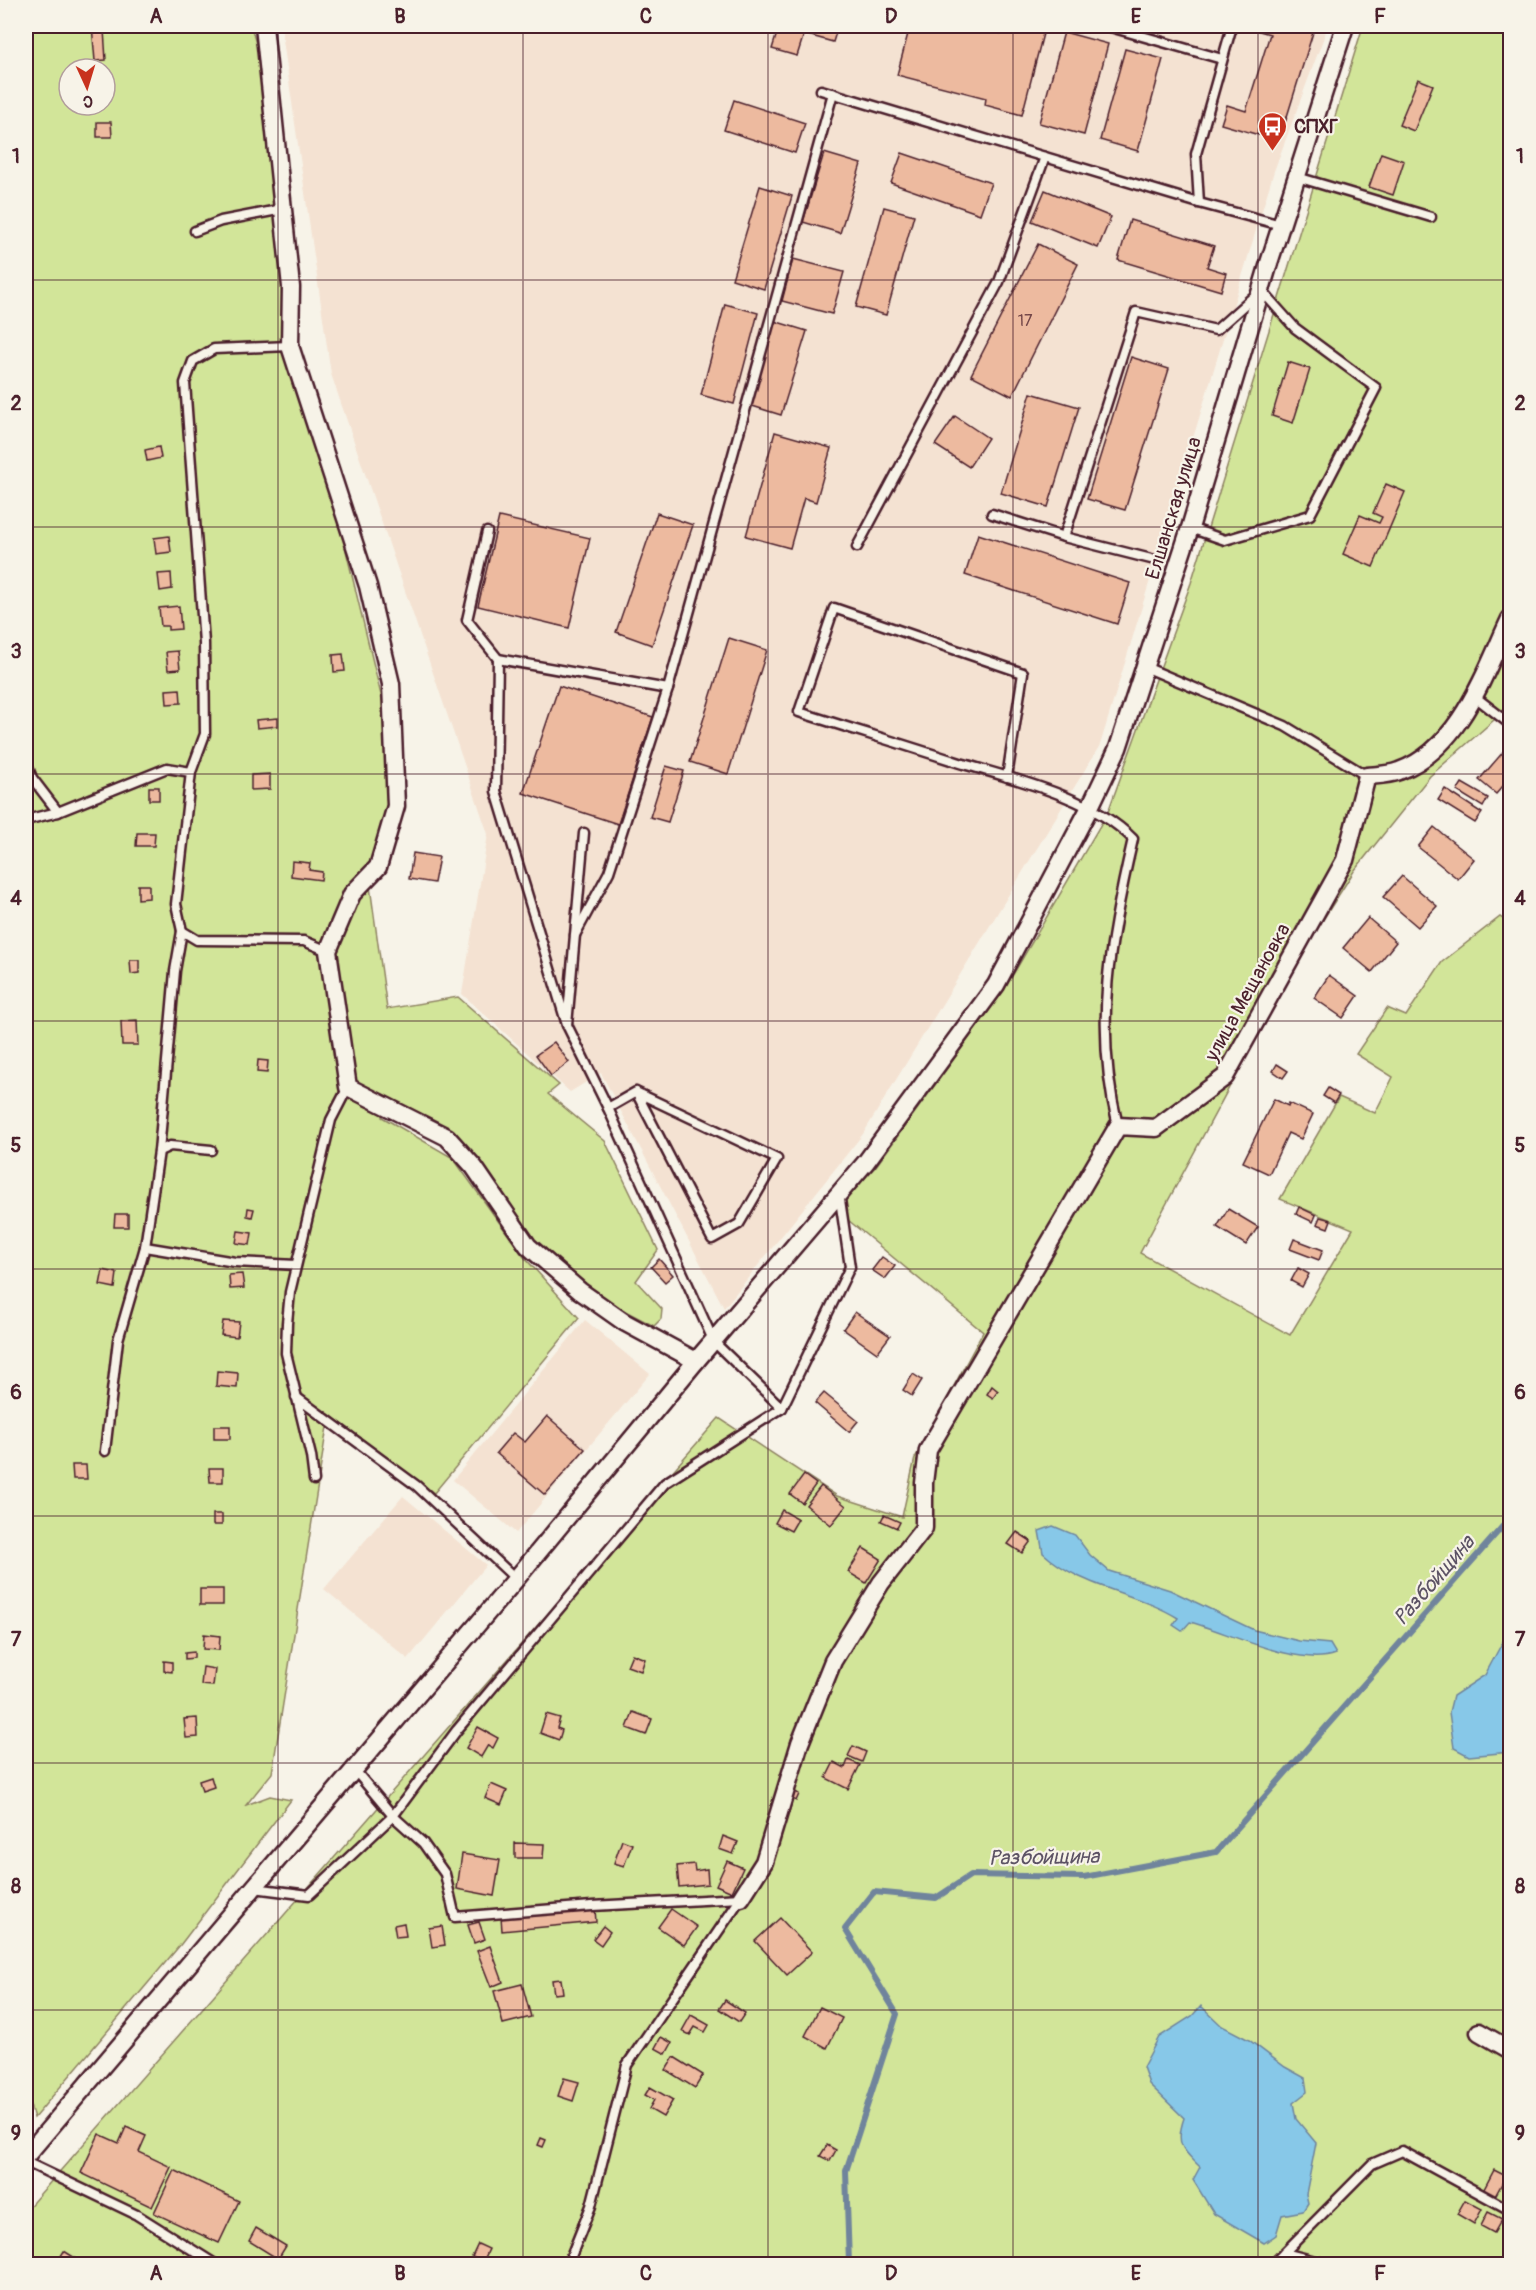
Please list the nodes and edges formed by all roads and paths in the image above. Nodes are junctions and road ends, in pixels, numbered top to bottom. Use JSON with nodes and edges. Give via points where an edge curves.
{"nodes":[{"id":1,"x":264,"y":26,"type":"edge"},
{"id":2,"x":1107,"y":26,"type":"edge"},
{"id":3,"x":1232,"y":26,"type":"edge"},
{"id":4,"x":1345,"y":26,"type":"edge"},
{"id":5,"x":1222,"y":59,"type":"junction"},
{"id":6,"x":821,"y":90,"type":"dead end"},
{"id":7,"x":833,"y":93,"type":"junction"},
{"id":8,"x":1045,"y":157,"type":"junction"},
{"id":9,"x":1297,"y":177,"type":"junction"},
{"id":10,"x":1199,"y":203,"type":"junction"},
{"id":11,"x":284,"y":209,"type":"junction"},
{"id":12,"x":1431,"y":217,"type":"dead end"},
{"id":13,"x":1281,"y":225,"type":"junction"},
{"id":14,"x":195,"y":231,"type":"dead end"},
{"id":15,"x":1261,"y":290,"type":"junction"},
{"id":16,"x":290,"y":346,"type":"junction"},
{"id":17,"x":992,"y":514,"type":"dead end"},
{"id":18,"x":1190,"y":528,"type":"junction"},
{"id":19,"x":487,"y":532,"type":"dead end"},
{"id":20,"x":1064,"y":537,"type":"junction"},
{"id":21,"x":857,"y":547,"type":"dead end"},
{"id":22,"x":1155,"y":560,"type":"dead end"},
{"id":23,"x":1510,"y":619,"type":"edge"},
{"id":24,"x":498,"y":659,"type":"junction"},
{"id":25,"x":1145,"y":667,"type":"junction"},
{"id":26,"x":668,"y":689,"type":"junction"},
{"id":27,"x":1474,"y":696,"type":"junction"},
{"id":28,"x":1510,"y":724,"type":"edge"},
{"id":29,"x":26,"y":762,"type":"edge"},
{"id":30,"x":191,"y":772,"type":"junction"},
{"id":31,"x":1367,"y":776,"type":"junction"},
{"id":32,"x":1007,"y":777,"type":"junction"},
{"id":33,"x":1090,"y":807,"type":"junction"},
{"id":34,"x":58,"y":812,"type":"junction"},
{"id":35,"x":26,"y":820,"type":"edge"},
{"id":36,"x":584,"y":833,"type":"dead end"},
{"id":37,"x":182,"y":932,"type":"junction"},
{"id":38,"x":575,"y":935,"type":"junction"},
{"id":39,"x":328,"y":951,"type":"junction"},
{"id":40,"x":567,"y":1025,"type":"junction"},
{"id":41,"x":348,"y":1087,"type":"junction"},
{"id":42,"x":636,"y":1092,"type":"junction"},
{"id":43,"x":608,"y":1108,"type":"junction"},
{"id":44,"x":1118,"y":1126,"type":"junction"},
{"id":45,"x":159,"y":1150,"type":"junction"},
{"id":46,"x":211,"y":1150,"type":"dead end"},
{"id":47,"x":839,"y":1193,"type":"junction"},
{"id":48,"x":145,"y":1247,"type":"junction"},
{"id":49,"x":296,"y":1266,"type":"junction"},
{"id":50,"x":714,"y":1342,"type":"junction"},
{"id":51,"x":696,"y":1361,"type":"junction"},
{"id":52,"x":296,"y":1397,"type":"junction"},
{"id":53,"x":782,"y":1408,"type":"junction"},
{"id":54,"x":105,"y":1450,"type":"dead end"},
{"id":55,"x":314,"y":1480,"type":"dead end"},
{"id":56,"x":516,"y":1579,"type":"junction"},
{"id":57,"x":353,"y":1768,"type":"junction"},
{"id":58,"x":393,"y":1816,"type":"junction"},
{"id":59,"x":253,"y":1888,"type":"junction"},
{"id":60,"x":741,"y":1898,"type":"junction"},
{"id":61,"x":1479,"y":2032,"type":"dead end"},
{"id":62,"x":1510,"y":2050,"type":"edge"},
{"id":63,"x":26,"y":2156,"type":"edge"},
{"id":64,"x":26,"y":2162,"type":"edge"},
{"id":65,"x":1510,"y":2210,"type":"edge"},
{"id":66,"x":1284,"y":2253,"type":"junction"},
{"id":67,"x":215,"y":2265,"type":"edge"},
{"id":68,"x":568,"y":2265,"type":"edge"},
{"id":69,"x":1273,"y":2265,"type":"edge"},
{"id":70,"x":1327,"y":2265,"type":"edge"}],
"edges":[{"from":1,"to":11,"type":"street"},
{"from":2,"to":5,"type":"lane"},
{"from":3,"to":5,"type":"lane"},
{"from":4,"to":9,"type":"street","name":"Елшанская улица"},
{"from":5,"to":10,"type":"lane","via":[[1196,154]]},
{"from":6,"to":7,"type":"lane"},
{"from":7,"to":8,"type":"lane"},
{"from":7,"to":26,"type":"lane"},
{"from":8,"to":10,"type":"lane"},
{"from":8,"to":21,"type":"lane","via":[[999,282]]},
{"from":9,"to":12,"type":"lane"},
{"from":9,"to":13,"type":"street","name":"Елшанская улица"},
{"from":10,"to":13,"type":"lane"},
{"from":11,"to":14,"type":"lane","via":[[222,221]]},
{"from":11,"to":16,"type":"street","via":[[291,287]]},
{"from":13,"to":15,"type":"street","name":"Елшанская улица"},
{"from":15,"to":18,"type":"street","name":"Елшанская улица"},
{"from":15,"to":18,"type":"lane","via":[[1295,328],[1376,388],[1310,515],[1225,540]]},
{"from":15,"to":20,"type":"lane","via":[[1216,330],[1136,312]]},
{"from":16,"to":30,"type":"lane","via":[[214,349],[193,360],[185,383],[204,643],[205,734]]},
{"from":16,"to":39,"type":"street","via":[[368,586],[391,684],[396,806],[378,867],[352,894]]},
{"from":17,"to":20,"type":"lane"},
{"from":18,"to":25,"type":"street","name":"Елшанская улица"},
{"from":19,"to":24,"type":"lane","via":[[467,620]]},
{"from":20,"to":22,"type":"lane"},
{"from":23,"to":27,"type":"street"},
{"from":24,"to":26,"type":"lane"},
{"from":24,"to":40,"type":"lane","via":[[496,791]]},
{"from":25,"to":31,"type":"lane","via":[[1285,726]]},
{"from":25,"to":33,"type":"street","name":"Елшанская улица","via":[[1118,748]]},
{"from":26,"to":38,"type":"lane","via":[[609,872]]},
{"from":27,"to":28,"type":"lane"},
{"from":27,"to":31,"type":"street","via":[[1431,753],[1398,771]]},
{"from":29,"to":34,"type":"lane","via":[[32,778]]},
{"from":30,"to":34,"type":"lane","via":[[167,768]]},
{"from":30,"to":37,"type":"lane","via":[[176,904]]},
{"from":31,"to":44,"type":"street","name":"улица Мещановка","via":[[1345,860],[1225,1077],[1156,1128]]},
{"from":32,"to":32,"type":"lane","via":[[799,712],[834,608],[1023,673]]},
{"from":32,"to":33,"type":"lane"},
{"from":33,"to":44,"type":"lane","via":[[1133,839],[1113,927],[1104,1003],[1110,1096]]},
{"from":33,"to":47,"type":"street","name":"Елшанская улица","via":[[996,985]]},
{"from":34,"to":35,"type":"lane"},
{"from":36,"to":38,"type":"lane"},
{"from":37,"to":39,"type":"lane","via":[[197,940],[304,941]]},
{"from":37,"to":45,"type":"lane"},
{"from":38,"to":40,"type":"lane"},
{"from":39,"to":41,"type":"street"},
{"from":40,"to":43,"type":"lane"},
{"from":41,"to":49,"type":"lane","via":[[331,1120]]},
{"from":41,"to":51,"type":"street","via":[[447,1137],[474,1167],[528,1246],[580,1291],[624,1322]]},
{"from":42,"to":42,"type":"lane","via":[[777,1159],[739,1224],[712,1239]]},
{"from":42,"to":43,"type":"lane"},
{"from":43,"to":50,"type":"lane"},
{"from":44,"to":60,"type":"street","via":[[928,1450],[924,1528],[880,1583],[833,1661],[800,1743],[764,1862]]},
{"from":45,"to":46,"type":"lane","via":[[170,1146]]},
{"from":45,"to":48,"type":"lane"},
{"from":47,"to":50,"type":"street","name":"Елшанская улица"},
{"from":47,"to":53,"type":"lane","via":[[850,1267]]},
{"from":48,"to":49,"type":"lane","via":[[235,1262]]},
{"from":48,"to":54,"type":"lane","via":[[117,1340]]},
{"from":49,"to":52,"type":"lane","via":[[286,1353]]},
{"from":50,"to":51,"type":"street","name":"Елшанская улица"},
{"from":50,"to":53,"type":"lane"},
{"from":51,"to":56,"type":"street","name":"Елшанская улица"},
{"from":52,"to":55,"type":"lane"},
{"from":52,"to":56,"type":"lane","via":[[417,1486]]},
{"from":53,"to":58,"type":"lane","via":[[666,1483],[457,1730]]},
{"from":56,"to":57,"type":"street","name":"Елшанская улица"},
{"from":57,"to":58,"type":"lane"},
{"from":57,"to":59,"type":"street","name":"Елшанская улица"},
{"from":58,"to":59,"type":"lane","via":[[309,1895]]},
{"from":58,"to":60,"type":"lane","via":[[423,1843],[445,1874],[455,1917]]},
{"from":59,"to":63,"type":"street","name":"Елшанская улица"},
{"from":60,"to":68,"type":"lane","via":[[627,2065],[591,2206]]},
{"from":61,"to":62,"type":"street"},
{"from":64,"to":67,"type":"lane","via":[[137,2215]]},
{"from":65,"to":66,"type":"lane","via":[[1402,2151],[1372,2164]]},
{"from":66,"to":69,"type":"lane"},
{"from":66,"to":70,"type":"lane"}]}
